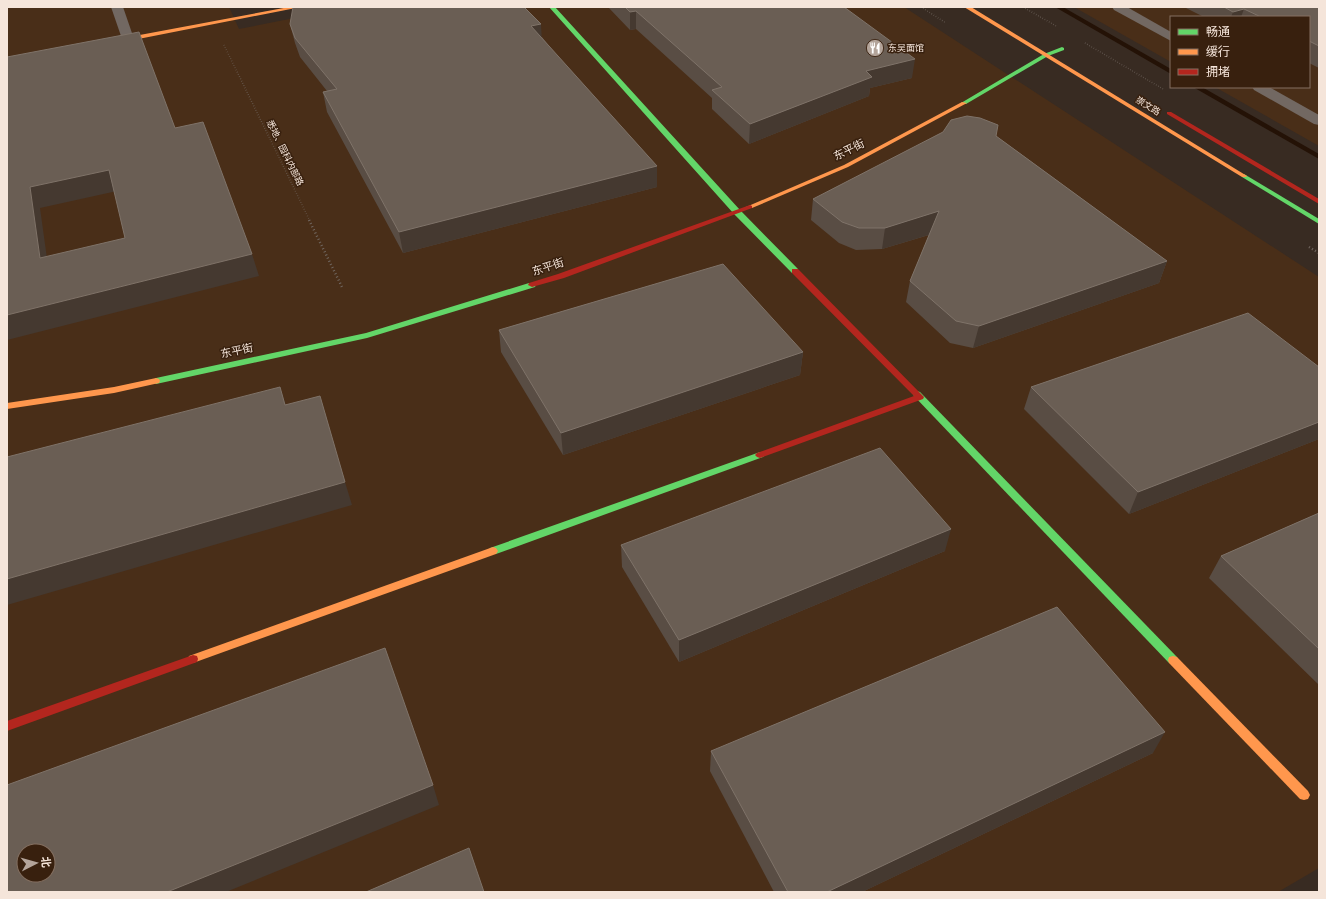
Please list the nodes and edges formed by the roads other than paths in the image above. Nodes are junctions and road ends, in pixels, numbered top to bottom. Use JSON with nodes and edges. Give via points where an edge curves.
{"nodes":[{"id":1,"x":117,"y":7,"type":"edge"},
{"id":2,"x":298,"y":7,"type":"edge"},
{"id":3,"x":552,"y":7,"type":"edge"},
{"id":4,"x":967,"y":7,"type":"edge"},
{"id":5,"x":1118,"y":7,"type":"edge"},
{"id":6,"x":1170,"y":36,"type":"edge"},
{"id":7,"x":128,"y":39,"type":"junction"},
{"id":8,"x":1049,"y":42,"type":"dead end"},
{"id":9,"x":105,"y":44,"type":"edge"},
{"id":10,"x":1046,"y":55,"type":"junction"},
{"id":11,"x":1261,"y":88,"type":"edge"},
{"id":12,"x":1163,"y":110,"type":"dead end"},
{"id":13,"x":1319,"y":121,"type":"edge"},
{"id":14,"x":1319,"y":202,"type":"edge"},
{"id":15,"x":737,"y":212,"type":"junction"},
{"id":16,"x":1319,"y":222,"type":"edge"},
{"id":17,"x":920,"y":397,"type":"junction"},
{"id":18,"x":7,"y":406,"type":"edge"},
{"id":19,"x":7,"y":726,"type":"edge"},
{"id":20,"x":1304,"y":795,"type":"dead end"}],
"edges":[{"from":1,"to":7,"type":"lane"},
{"from":2,"to":7,"type":"street"},
{"from":3,"to":15,"type":"street"},
{"from":4,"to":10,"type":"street","name":"崇文路"},
{"from":5,"to":6,"type":"lane"},
{"from":7,"to":9,"type":"street"},
{"from":8,"to":10,"type":"street","name":"东平街","via":[[1065,51]]},
{"from":10,"to":15,"type":"street","name":"东平街","via":[[944,115],[846,166]]},
{"from":10,"to":16,"type":"street","name":"崇文路"},
{"from":11,"to":13,"type":"lane"},
{"from":12,"to":14,"type":"street","name":"崇文路"},
{"from":15,"to":17,"type":"street"},
{"from":15,"to":18,"type":"street","name":"东平街","via":[[561,276],[367,334],[114,390]]},
{"from":17,"to":19,"type":"street"},
{"from":17,"to":20,"type":"street"}]}
